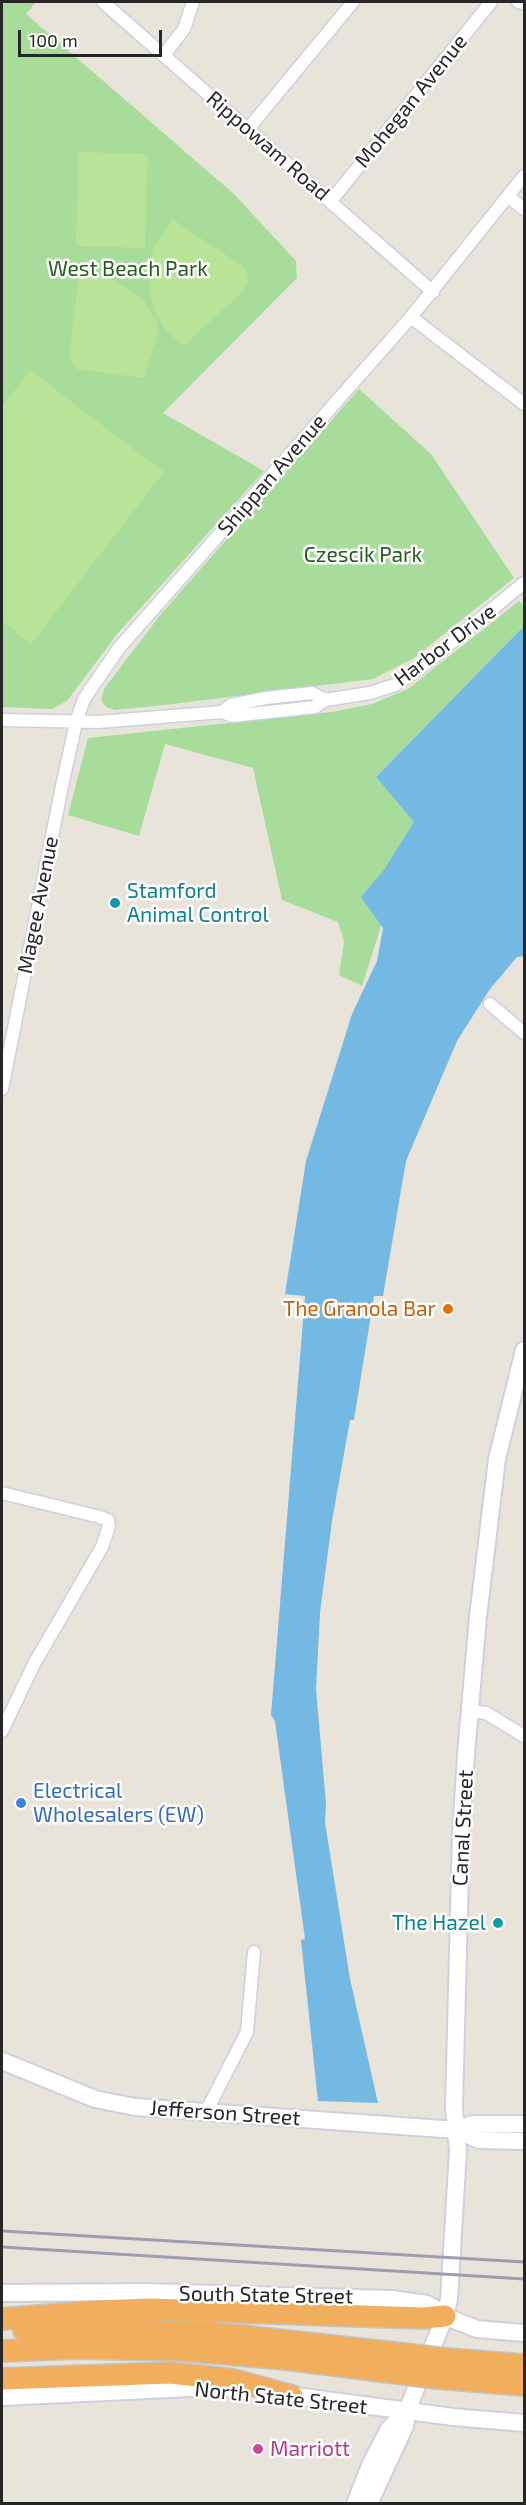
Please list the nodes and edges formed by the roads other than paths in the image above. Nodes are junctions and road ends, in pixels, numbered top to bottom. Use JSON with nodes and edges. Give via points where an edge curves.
{"nodes":[{"id":1,"x":103,"y":2,"type":"edge"},
{"id":2,"x":193,"y":2,"type":"edge"},
{"id":3,"x":353,"y":2,"type":"edge"},
{"id":4,"x":491,"y":2,"type":"edge"},
{"id":5,"x":518,"y":2,"type":"edge"},
{"id":6,"x":525,"y":3,"type":"edge"},
{"id":7,"x":164,"y":56,"type":"junction"},
{"id":8,"x":248,"y":129,"type":"junction"},
{"id":9,"x":525,"y":176,"type":"edge"},
{"id":10,"x":509,"y":197,"type":"junction"},
{"id":11,"x":331,"y":201,"type":"junction"},
{"id":12,"x":525,"y":209,"type":"edge"},
{"id":13,"x":433,"y":292,"type":"junction"},
{"id":14,"x":411,"y":317,"type":"junction"},
{"id":15,"x":525,"y":404,"type":"edge"},
{"id":16,"x":525,"y":583,"type":"edge"},
{"id":17,"x":2,"y":720,"type":"edge"},
{"id":18,"x":76,"y":722,"type":"junction"},
{"id":19,"x":490,"y":1004,"type":"dead end"},
{"id":20,"x":525,"y":1033,"type":"edge"},
{"id":21,"x":2,"y":1089,"type":"edge"},
{"id":22,"x":525,"y":1350,"type":"edge"},
{"id":23,"x":2,"y":1493,"type":"edge"},
{"id":24,"x":471,"y":1711,"type":"junction"},
{"id":25,"x":2,"y":1731,"type":"edge"},
{"id":26,"x":525,"y":1736,"type":"edge"},
{"id":27,"x":254,"y":1953,"type":"dead end"},
{"id":28,"x":2,"y":2061,"type":"edge"},
{"id":29,"x":206,"y":2112,"type":"junction"},
{"id":30,"x":525,"y":2124,"type":"edge"},
{"id":31,"x":457,"y":2130,"type":"junction"},
{"id":32,"x":525,"y":2141,"type":"edge"},
{"id":33,"x":2,"y":2293,"type":"edge"},
{"id":34,"x":445,"y":2316,"type":"junction"},
{"id":35,"x":2,"y":2319,"type":"edge"},
{"id":36,"x":2,"y":2331,"type":"edge"},
{"id":37,"x":525,"y":2333,"type":"edge"},
{"id":38,"x":2,"y":2351,"type":"edge"},
{"id":39,"x":408,"y":2364,"type":"junction"},
{"id":40,"x":525,"y":2366,"type":"edge"},
{"id":41,"x":442,"y":2368,"type":"junction"},
{"id":42,"x":2,"y":2379,"type":"edge"},
{"id":43,"x":525,"y":2385,"type":"edge"},
{"id":44,"x":292,"y":2396,"type":"junction"},
{"id":45,"x":2,"y":2397,"type":"edge"},
{"id":46,"x":406,"y":2411,"type":"junction"},
{"id":47,"x":525,"y":2423,"type":"edge"},
{"id":48,"x":355,"y":2504,"type":"edge"},
{"id":49,"x":369,"y":2504,"type":"edge"}],
"edges":[{"from":1,"to":7,"type":"street","name":"Rippowam Road"},
{"from":2,"to":7,"type":"street","via":[[184,29]]},
{"from":3,"to":8,"type":"street"},
{"from":4,"to":11,"type":"street","name":"Mohegan Avenue"},
{"from":5,"to":6,"type":"street"},
{"from":7,"to":8,"type":"street","name":"Rippowam Road"},
{"from":8,"to":11,"type":"street","name":"Rippowam Road"},
{"from":9,"to":10,"type":"street","name":"Shippan Avenue"},
{"from":10,"to":12,"type":"street"},
{"from":10,"to":13,"type":"street","name":"Shippan Avenue"},
{"from":11,"to":13,"type":"street","name":"Rippowam Road"},
{"from":13,"to":14,"type":"street","name":"Shippan Avenue"},
{"from":14,"to":15,"type":"street"},
{"from":14,"to":18,"type":"street","name":"Shippan Avenue","via":[[119,648],[84,699]]},
{"from":16,"to":18,"type":"street","name":"Harbor Drive","via":[[395,685],[325,700],[315,707],[232,716],[222,712]]},
{"from":17,"to":18,"type":"street"},
{"from":18,"to":21,"type":"street","name":"Magee Avenue"},
{"from":19,"to":20,"type":"street"},
{"from":22,"to":24,"type":"street","name":"Canal Street","via":[[497,1459]]},
{"from":23,"to":25,"type":"street","via":[[108,1520],[109,1526],[102,1547],[34,1664]]},
{"from":24,"to":26,"type":"street","via":[[486,1713]]},
{"from":24,"to":31,"type":"street","name":"Canal Street","via":[[462,1823],[454,2107]]},
{"from":27,"to":29,"type":"street","via":[[247,2032]]},
{"from":28,"to":29,"type":"street","name":"Jefferson Street","via":[[95,2099],[135,2107]]},
{"from":29,"to":31,"type":"street","name":"Jefferson Street"},
{"from":30,"to":31,"type":"street","via":[[473,2124]]},
{"from":31,"to":32,"type":"street","via":[[478,2140]]},
{"from":31,"to":34,"type":"street","name":"Canal Street","via":[[452,2265]]},
{"from":33,"to":34,"type":"street","name":"South State Street","via":[[146,2292],[392,2299],[427,2304]]},
{"from":34,"to":35,"type":"highway","via":[[142,2309]]},
{"from":34,"to":37,"type":"street","name":"South State Street","via":[[483,2330]]},
{"from":34,"to":46,"type":"street","name":"Canal Street"},
{"from":36,"to":39,"type":"highway","via":[[214,2333]]},
{"from":38,"to":39,"type":"highway","via":[[182,2350]]},
{"from":39,"to":41,"type":"highway","bridge":true},
{"from":40,"to":41,"type":"highway"},
{"from":41,"to":43,"type":"highway"},
{"from":42,"to":44,"type":"highway","via":[[171,2373],[234,2380]]},
{"from":44,"to":45,"type":"street","name":"North State Street","via":[[190,2388]]},
{"from":44,"to":46,"type":"street","name":"North State Street"},
{"from":46,"to":47,"type":"street","name":"North State Street"},
{"from":46,"to":48,"type":"street","via":[[390,2429],[371,2463]]},
{"from":46,"to":49,"type":"street","via":[[405,2426]]}]}
